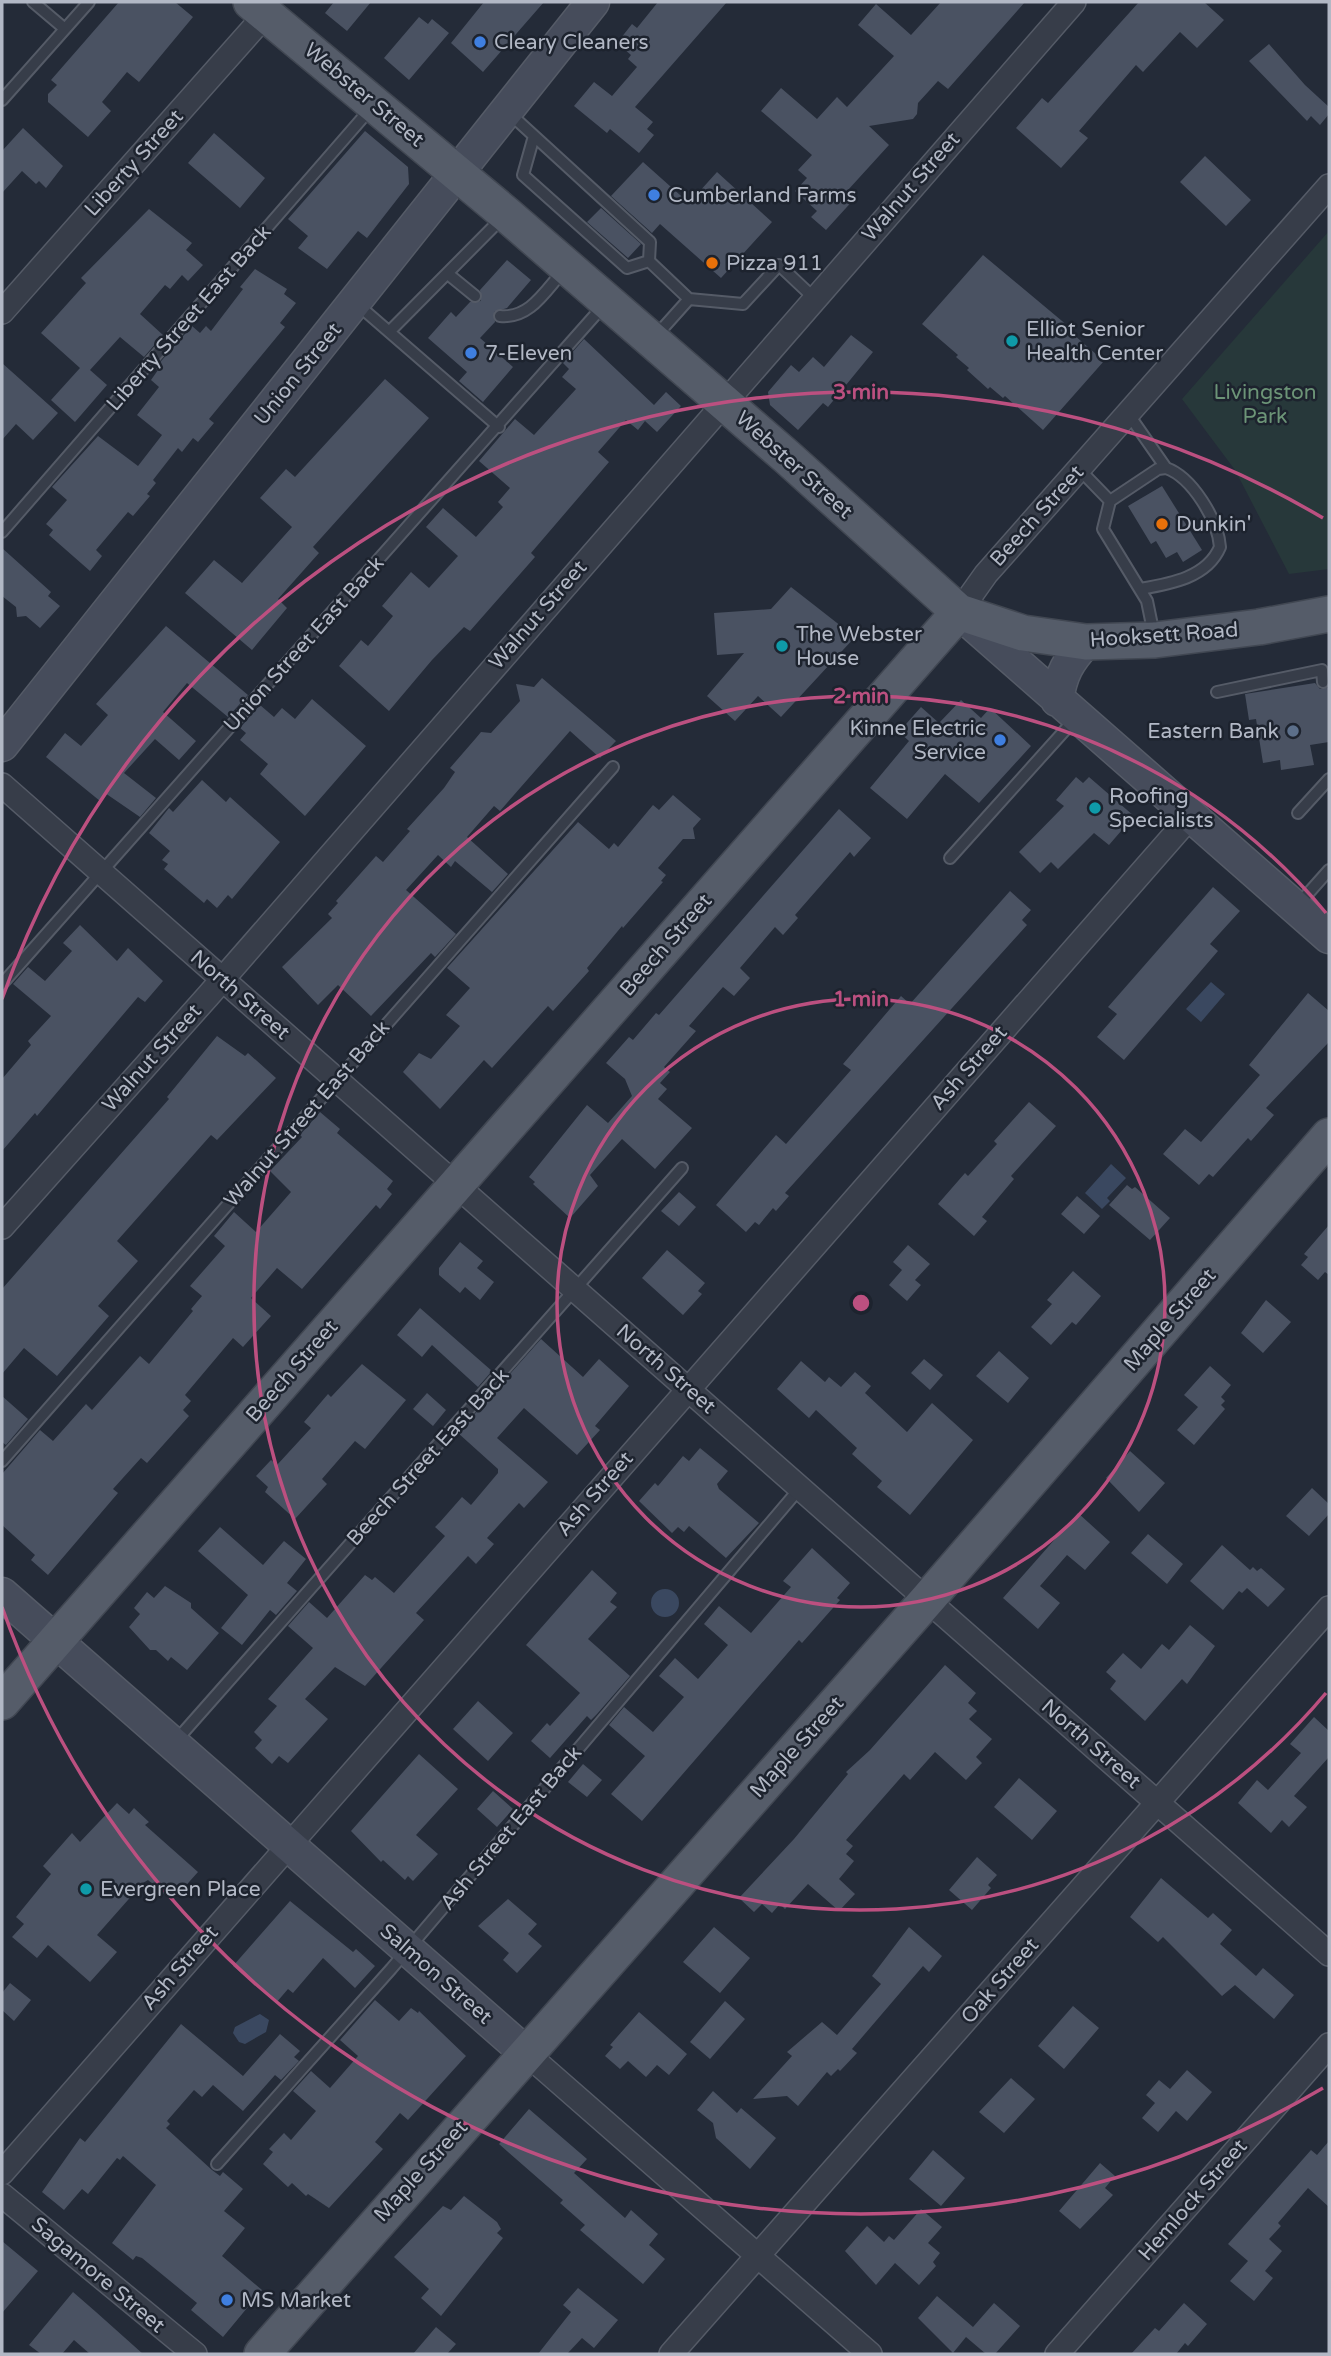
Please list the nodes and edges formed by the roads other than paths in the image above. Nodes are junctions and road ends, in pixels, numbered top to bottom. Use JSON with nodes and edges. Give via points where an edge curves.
{"nodes":[{"id":1,"x":33,"y":2,"type":"edge"},
{"id":2,"x":89,"y":2,"type":"edge"},
{"id":3,"x":593,"y":2,"type":"edge"},
{"id":4,"x":1074,"y":2,"type":"edge"},
{"id":5,"x":258,"y":8,"type":"edge"},
{"id":6,"x":65,"y":29,"type":"junction"},
{"id":7,"x":2,"y":100,"type":"edge"},
{"id":8,"x":375,"y":103,"type":"junction"},
{"id":9,"x":507,"y":111,"type":"junction"},
{"id":10,"x":534,"y":136,"type":"junction"},
{"id":11,"x":457,"y":173,"type":"junction"},
{"id":12,"x":1329,"y":187,"type":"edge"},
{"id":13,"x":506,"y":214,"type":"junction"},
{"id":14,"x":649,"y":261,"type":"junction"},
{"id":15,"x":566,"y":267,"type":"junction"},
{"id":16,"x":448,"y":274,"type":"junction"},
{"id":17,"x":475,"y":296,"type":"dead end"},
{"id":18,"x":814,"y":298,"type":"junction"},
{"id":19,"x":690,"y":299,"type":"junction"},
{"id":20,"x":355,"y":302,"type":"junction"},
{"id":21,"x":606,"y":303,"type":"junction"},
{"id":22,"x":2,"y":312,"type":"edge"},
{"id":23,"x":500,"y":316,"type":"dead end"},
{"id":24,"x":391,"y":330,"type":"junction"},
{"id":25,"x":651,"y":341,"type":"junction"},
{"id":26,"x":725,"y":403,"type":"junction"},
{"id":27,"x":1129,"y":415,"type":"junction"},
{"id":28,"x":499,"y":427,"type":"junction"},
{"id":29,"x":1166,"y":468,"type":"junction"},
{"id":30,"x":1079,"y":469,"type":"junction"},
{"id":31,"x":1110,"y":500,"type":"junction"},
{"id":32,"x":2,"y":532,"type":"edge"},
{"id":33,"x":1140,"y":589,"type":"junction"},
{"id":34,"x":958,"y":612,"type":"junction"},
{"id":35,"x":1329,"y":614,"type":"edge"},
{"id":36,"x":1155,"y":640,"type":"junction"},
{"id":37,"x":1086,"y":642,"type":"junction"},
{"id":38,"x":1323,"y":682,"type":"dead end"},
{"id":39,"x":1217,"y":692,"type":"dead end"},
{"id":40,"x":1067,"y":708,"type":"junction"},
{"id":41,"x":2,"y":746,"type":"edge"},
{"id":42,"x":613,"y":767,"type":"dead end"},
{"id":43,"x":1329,"y":779,"type":"edge"},
{"id":44,"x":2,"y":785,"type":"edge"},
{"id":45,"x":1298,"y":813,"type":"dead end"},
{"id":46,"x":1190,"y":817,"type":"junction"},
{"id":47,"x":950,"y":858,"type":"dead end"},
{"id":48,"x":1329,"y":870,"type":"edge"},
{"id":49,"x":100,"y":872,"type":"junction"},
{"id":50,"x":1295,"y":908,"type":"junction"},
{"id":51,"x":1329,"y":937,"type":"edge"},
{"id":52,"x":222,"y":979,"type":"junction"},
{"id":53,"x":2,"y":984,"type":"edge"},
{"id":54,"x":336,"y":1080,"type":"junction"},
{"id":55,"x":1329,"y":1136,"type":"edge"},
{"id":56,"x":682,"y":1168,"type":"dead end"},
{"id":57,"x":456,"y":1185,"type":"junction"},
{"id":58,"x":2,"y":1227,"type":"edge"},
{"id":59,"x":575,"y":1290,"type":"junction"},
{"id":60,"x":688,"y":1387,"type":"junction"},
{"id":61,"x":2,"y":1461,"type":"edge"},
{"id":62,"x":800,"y":1488,"type":"junction"},
{"id":63,"x":2,"y":1594,"type":"edge"},
{"id":64,"x":927,"y":1600,"type":"junction"},
{"id":65,"x":1329,"y":1608,"type":"edge"},
{"id":66,"x":54,"y":1641,"type":"junction"},
{"id":67,"x":2,"y":1702,"type":"edge"},
{"id":68,"x":172,"y":1745,"type":"junction"},
{"id":69,"x":1158,"y":1803,"type":"junction"},
{"id":70,"x":287,"y":1845,"type":"junction"},
{"id":71,"x":408,"y":1949,"type":"junction"},
{"id":72,"x":1329,"y":1954,"type":"edge"},
{"id":73,"x":1329,"y":2045,"type":"edge"},
{"id":74,"x":526,"y":2053,"type":"junction"},
{"id":75,"x":217,"y":2164,"type":"dead end"},
{"id":76,"x":2,"y":2173,"type":"edge"},
{"id":77,"x":2,"y":2195,"type":"edge"},
{"id":78,"x":759,"y":2255,"type":"junction"},
{"id":79,"x":195,"y":2354,"type":"edge"},
{"id":80,"x":262,"y":2354,"type":"edge"},
{"id":81,"x":671,"y":2354,"type":"edge"},
{"id":82,"x":870,"y":2354,"type":"edge"},
{"id":83,"x":1056,"y":2354,"type":"edge"}],
"edges":[{"from":1,"to":6,"type":"lane"},
{"from":2,"to":6,"type":"lane"},
{"from":3,"to":9,"type":"street","name":"Union Street"},
{"from":4,"to":18,"type":"street","name":"Walnut Street"},
{"from":5,"to":8,"type":"main road","name":"Webster Street"},
{"from":5,"to":22,"type":"street","name":"Liberty Street"},
{"from":6,"to":7,"type":"lane"},
{"from":8,"to":11,"type":"main road","name":"Webster Street"},
{"from":8,"to":32,"type":"lane","name":"Liberty Street East Back"},
{"from":9,"to":10,"type":"lane"},
{"from":9,"to":11,"type":"street","name":"Union Street"},
{"from":10,"to":14,"type":"lane","via":[[650,242]]},
{"from":10,"to":14,"type":"lane","via":[[523,175],[627,268]]},
{"from":11,"to":13,"type":"main road","name":"Webster Street"},
{"from":11,"to":20,"type":"street","name":"Union Street"},
{"from":12,"to":27,"type":"street","name":"Beech Street"},
{"from":13,"to":15,"type":"main road","name":"Webster Street"},
{"from":13,"to":16,"type":"lane"},
{"from":14,"to":19,"type":"lane"},
{"from":15,"to":21,"type":"main road","name":"Webster Street"},
{"from":15,"to":23,"type":"lane","via":[[526,313]]},
{"from":16,"to":17,"type":"lane"},
{"from":16,"to":24,"type":"lane"},
{"from":18,"to":19,"type":"lane","via":[[779,265],[743,304]]},
{"from":18,"to":26,"type":"street","name":"Walnut Street"},
{"from":19,"to":25,"type":"lane"},
{"from":20,"to":24,"type":"lane"},
{"from":20,"to":41,"type":"street","name":"Union Street"},
{"from":21,"to":25,"type":"main road","name":"Webster Street"},
{"from":21,"to":28,"type":"lane","name":"Union Street East Back"},
{"from":24,"to":28,"type":"lane"},
{"from":25,"to":26,"type":"main road","name":"Webster Street"},
{"from":26,"to":34,"type":"main road","name":"Webster Street"},
{"from":26,"to":52,"type":"street","name":"Walnut Street"},
{"from":27,"to":29,"type":"lane"},
{"from":27,"to":30,"type":"street","name":"Beech Street"},
{"from":28,"to":49,"type":"lane","name":"Union Street East Back"},
{"from":29,"to":31,"type":"lane"},
{"from":29,"to":33,"type":"lane","via":[[1176,471],[1190,487],[1217,528],[1220,547],[1213,559],[1186,578]]},
{"from":30,"to":31,"type":"lane"},
{"from":30,"to":34,"type":"street","name":"Beech Street"},
{"from":31,"to":33,"type":"lane","via":[[1103,529]]},
{"from":33,"to":36,"type":"lane","via":[[1150,610]]},
{"from":34,"to":37,"type":"main road","name":"Hooksett Road","via":[[1023,633]]},
{"from":34,"to":40,"type":"street","name":"Webster Street"},
{"from":34,"to":57,"type":"main road","name":"Beech Street"},
{"from":35,"to":36,"type":"main road","name":"Hooksett Road"},
{"from":36,"to":37,"type":"main road","name":"Hooksett Road"},
{"from":37,"to":40,"type":"street","via":[[1060,678]]},
{"from":38,"to":39,"type":"lane","via":[[1322,670]]},
{"from":40,"to":46,"type":"street","name":"Webster Street"},
{"from":40,"to":47,"type":"lane"},
{"from":42,"to":54,"type":"lane","name":"Walnut Street East Back"},
{"from":43,"to":45,"type":"lane"},
{"from":44,"to":49,"type":"street","name":"North Street"},
{"from":46,"to":50,"type":"street","name":"Webster Street"},
{"from":46,"to":60,"type":"street","name":"Ash Street"},
{"from":48,"to":50,"type":"lane"},
{"from":49,"to":52,"type":"street","name":"North Street"},
{"from":49,"to":53,"type":"lane","name":"Union Street East Back"},
{"from":50,"to":51,"type":"street","name":"Webster Street"},
{"from":52,"to":54,"type":"street","name":"North Street"},
{"from":52,"to":58,"type":"street","name":"Walnut Street"},
{"from":54,"to":57,"type":"street","name":"North Street"},
{"from":54,"to":61,"type":"lane","name":"Walnut Street East Back"},
{"from":55,"to":64,"type":"main road","name":"Maple Street"},
{"from":56,"to":59,"type":"lane","name":"Beech Street East Back"},
{"from":57,"to":59,"type":"street","name":"North Street"},
{"from":57,"to":66,"type":"main road","name":"Beech Street"},
{"from":59,"to":60,"type":"street","name":"North Street"},
{"from":59,"to":68,"type":"lane","name":"Beech Street East Back"},
{"from":60,"to":62,"type":"street","name":"North Street"},
{"from":60,"to":70,"type":"street","name":"Ash Street"},
{"from":62,"to":64,"type":"street","name":"North Street"},
{"from":62,"to":71,"type":"lane","name":"Ash Street East Back"},
{"from":63,"to":66,"type":"street","name":"Salmon Street"},
{"from":64,"to":69,"type":"street","name":"North Street"},
{"from":64,"to":74,"type":"main road","name":"Maple Street"},
{"from":65,"to":69,"type":"street","name":"Oak Street"},
{"from":66,"to":67,"type":"main road","name":"Beech Street"},
{"from":66,"to":68,"type":"street","name":"Salmon Street"},
{"from":68,"to":70,"type":"street","name":"Salmon Street"},
{"from":69,"to":72,"type":"street","name":"North Street"},
{"from":69,"to":78,"type":"street","name":"Oak Street"},
{"from":70,"to":71,"type":"street","name":"Salmon Street"},
{"from":70,"to":76,"type":"street","name":"Ash Street"},
{"from":71,"to":74,"type":"street","name":"Salmon Street"},
{"from":71,"to":75,"type":"lane","name":"Ash Street East Back"},
{"from":73,"to":83,"type":"street","name":"Hemlock Street"},
{"from":74,"to":78,"type":"street","name":"Salmon Street"},
{"from":74,"to":80,"type":"main road","name":"Maple Street"},
{"from":77,"to":79,"type":"street","name":"Sagamore Street"},
{"from":78,"to":81,"type":"street","name":"Oak Street"},
{"from":78,"to":82,"type":"street","name":"Salmon Street"}]}
